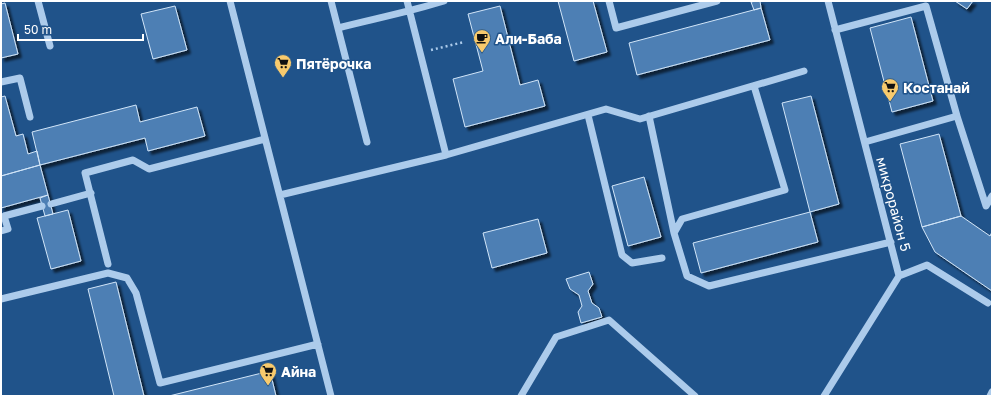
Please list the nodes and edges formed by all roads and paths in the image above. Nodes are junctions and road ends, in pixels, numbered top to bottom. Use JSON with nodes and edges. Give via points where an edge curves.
{"nodes":[{"id":1,"x":38,"y":1,"type":"edge"},
{"id":2,"x":230,"y":1,"type":"edge"},
{"id":3,"x":331,"y":1,"type":"edge"},
{"id":4,"x":407,"y":1,"type":"edge"},
{"id":5,"x":444,"y":1,"type":"edge"},
{"id":6,"x":609,"y":1,"type":"edge"},
{"id":7,"x":717,"y":1,"type":"edge"},
{"id":8,"x":828,"y":1,"type":"edge"},
{"id":9,"x":410,"y":12,"type":"junction"},
{"id":10,"x":338,"y":28,"type":"junction"},
{"id":11,"x":835,"y":30,"type":"junction"},
{"id":12,"x":464,"y":42,"type":"dead end"},
{"id":13,"x":50,"y":46,"type":"dead end"},
{"id":14,"x":420,"y":52,"type":"junction"},
{"id":15,"x":804,"y":71,"type":"dead end"},
{"id":16,"x":1,"y":82,"type":"edge"},
{"id":17,"x":754,"y":86,"type":"junction"},
{"id":18,"x":588,"y":115,"type":"junction"},
{"id":19,"x":649,"y":116,"type":"junction"},
{"id":20,"x":957,"y":116,"type":"junction"},
{"id":21,"x":30,"y":117,"type":"dead end"},
{"id":22,"x":265,"y":139,"type":"junction"},
{"id":23,"x":367,"y":142,"type":"dead end"},
{"id":24,"x":865,"y":142,"type":"junction"},
{"id":25,"x":446,"y":155,"type":"junction"},
{"id":26,"x":91,"y":194,"type":"junction"},
{"id":27,"x":280,"y":195,"type":"junction"},
{"id":28,"x":992,"y":196,"type":"edge"},
{"id":29,"x":51,"y":204,"type":"dead end"},
{"id":30,"x":42,"y":206,"type":"dead end"},
{"id":31,"x":1,"y":231,"type":"edge"},
{"id":32,"x":674,"y":233,"type":"junction"},
{"id":33,"x":891,"y":242,"type":"junction"},
{"id":34,"x":662,"y":258,"type":"dead end"},
{"id":35,"x":108,"y":264,"type":"dead end"},
{"id":36,"x":899,"y":276,"type":"junction"},
{"id":37,"x":1,"y":299,"type":"edge"},
{"id":38,"x":988,"y":303,"type":"dead end"},
{"id":39,"x":318,"y":344,"type":"junction"},
{"id":40,"x":992,"y":392,"type":"edge"},
{"id":41,"x":331,"y":396,"type":"edge"},
{"id":42,"x":520,"y":396,"type":"edge"},
{"id":43,"x":695,"y":396,"type":"edge"},
{"id":44,"x":824,"y":396,"type":"edge"},
{"id":45,"x":990,"y":396,"type":"edge"}],
"edges":[{"from":1,"to":13,"type":"street"},
{"from":2,"to":22,"type":"street"},
{"from":3,"to":10,"type":"street"},
{"from":4,"to":9,"type":"street"},
{"from":5,"to":9,"type":"street"},
{"from":6,"to":7,"type":"street","via":[[616,28]]},
{"from":8,"to":11,"type":"street","name":"микрорайон 5"},
{"from":9,"to":10,"type":"street"},
{"from":9,"to":14,"type":"street"},
{"from":10,"to":23,"type":"street"},
{"from":11,"to":20,"type":"street","via":[[926,6]]},
{"from":11,"to":24,"type":"street","name":"микрорайон 5"},
{"from":12,"to":14,"type":"path"},
{"from":14,"to":25,"type":"street"},
{"from":15,"to":17,"type":"street"},
{"from":16,"to":21,"type":"street","via":[[20,78]]},
{"from":17,"to":19,"type":"street"},
{"from":17,"to":32,"type":"street","via":[[785,190],[682,219]]},
{"from":18,"to":19,"type":"street","via":[[606,109],[640,119]]},
{"from":18,"to":25,"type":"street"},
{"from":18,"to":34,"type":"street","via":[[622,256],[632,263]]},
{"from":19,"to":32,"type":"street"},
{"from":20,"to":24,"type":"street"},
{"from":20,"to":28,"type":"street","via":[[986,206]]},
{"from":22,"to":26,"type":"street","via":[[149,169],[133,160],[85,173]]},
{"from":22,"to":27,"type":"street"},
{"from":24,"to":33,"type":"street","name":"микрорайон 5"},
{"from":25,"to":27,"type":"street"},
{"from":26,"to":29,"type":"street"},
{"from":26,"to":35,"type":"street"},
{"from":27,"to":39,"type":"street"},
{"from":30,"to":31,"type":"street","via":[[4,216],[8,229]]},
{"from":32,"to":33,"type":"street","via":[[687,276],[709,286]]},
{"from":33,"to":36,"type":"street","name":"микрорайон 5"},
{"from":36,"to":38,"type":"street","via":[[927,265]]},
{"from":36,"to":44,"type":"street"},
{"from":37,"to":39,"type":"street","via":[[108,273],[127,278],[136,293],[160,383]]},
{"from":39,"to":41,"type":"street"},
{"from":40,"to":45,"type":"street"},
{"from":42,"to":43,"type":"street","via":[[556,337],[609,320]]}]}
